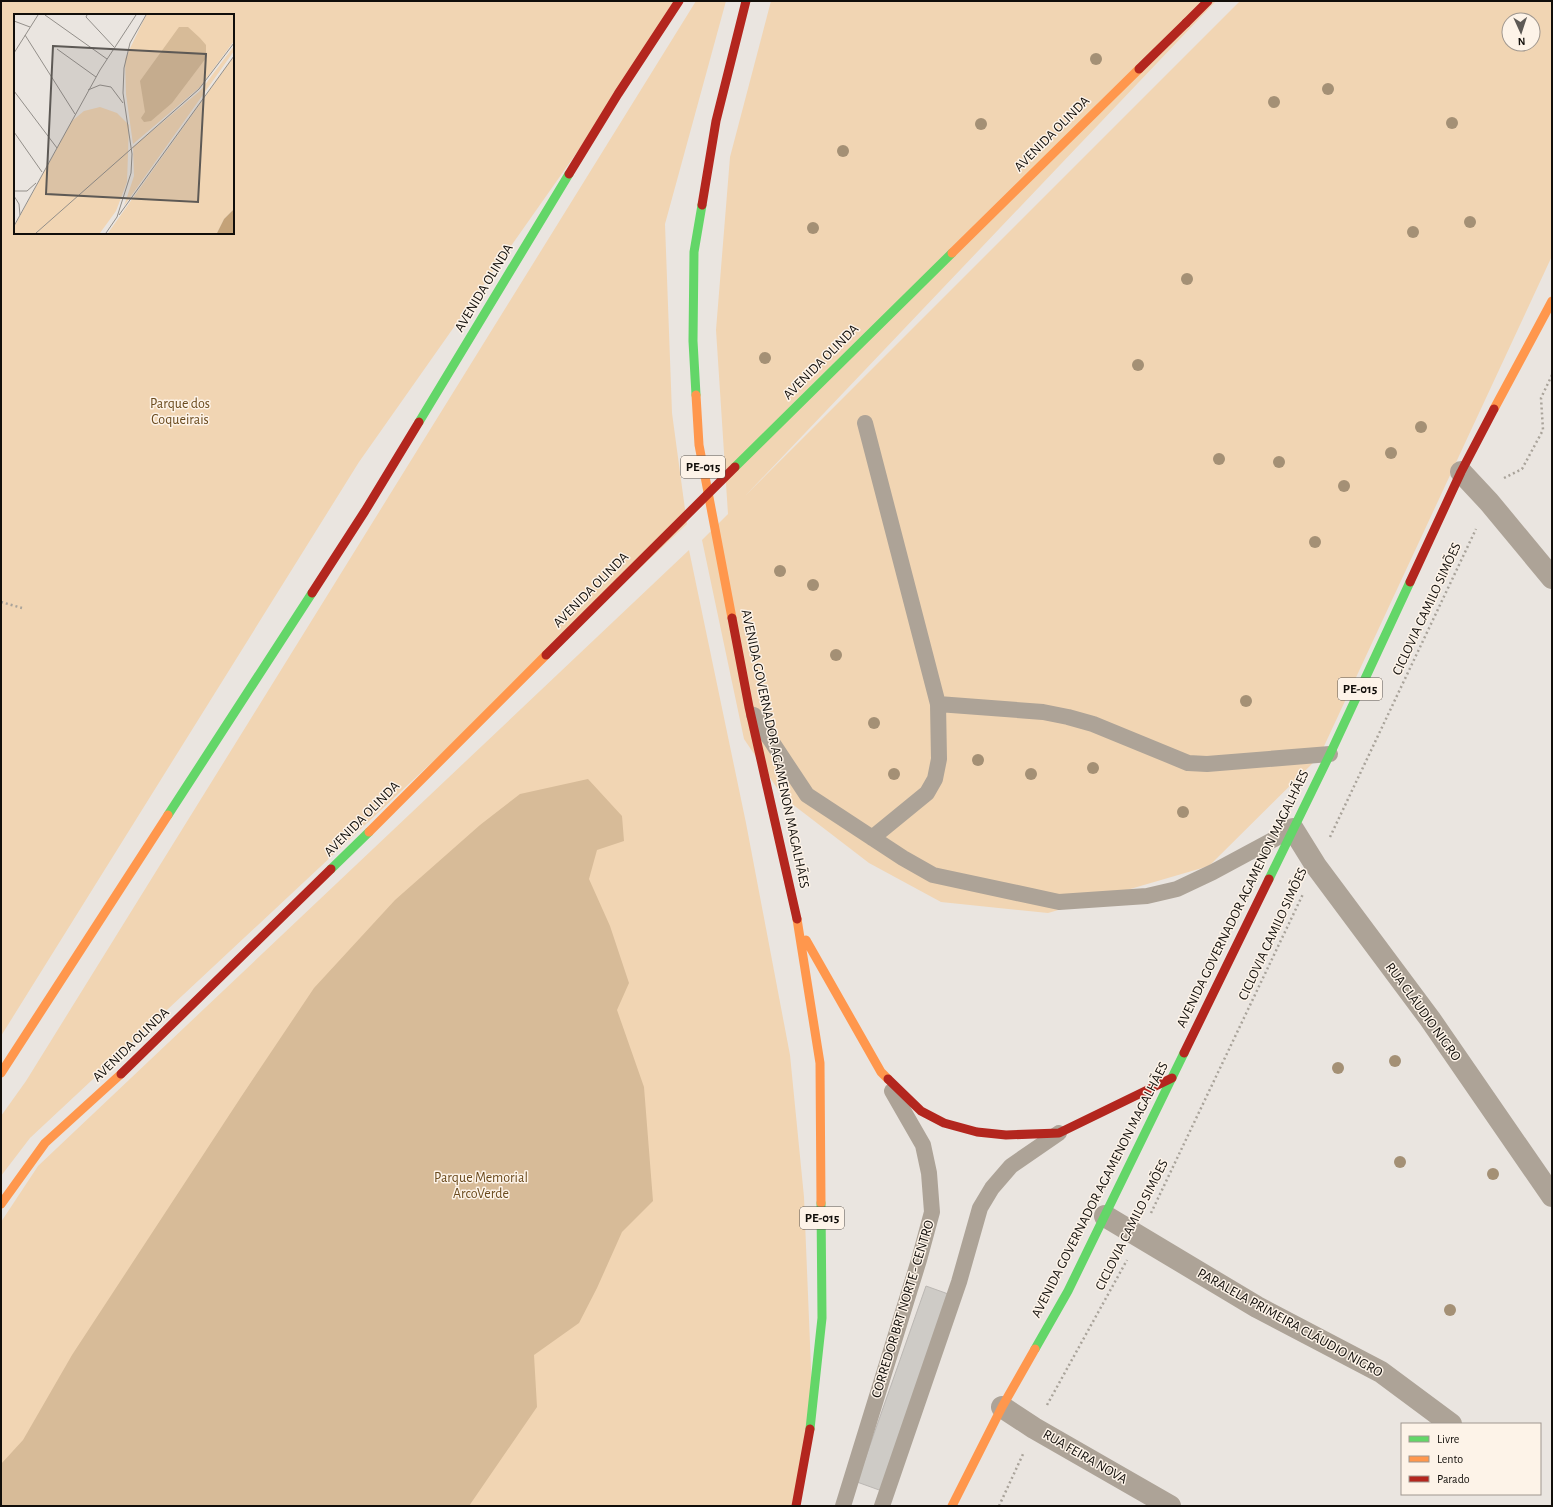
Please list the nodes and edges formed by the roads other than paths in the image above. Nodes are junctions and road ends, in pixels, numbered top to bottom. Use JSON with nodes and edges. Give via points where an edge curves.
{"nodes":[{"id":1,"x":679,"y":1,"type":"edge"},
{"id":2,"x":746,"y":1,"type":"edge"},
{"id":3,"x":1208,"y":1,"type":"edge"},
{"id":4,"x":1552,"y":301,"type":"edge"},
{"id":5,"x":865,"y":423,"type":"dead end"},
{"id":6,"x":1461,"y":472,"type":"junction"},
{"id":7,"x":1552,"y":578,"type":"edge"},
{"id":8,"x":938,"y":704,"type":"junction"},
{"id":9,"x":749,"y":706,"type":"junction"},
{"id":10,"x":1330,"y":754,"type":"junction"},
{"id":11,"x":1294,"y":829,"type":"junction"},
{"id":12,"x":872,"y":838,"type":"junction"},
{"id":13,"x":799,"y":929,"type":"junction"},
{"id":14,"x":881,"y":1072,"type":"junction"},
{"id":15,"x":1,"y":1073,"type":"edge"},
{"id":16,"x":1172,"y":1078,"type":"junction"},
{"id":17,"x":1060,"y":1133,"type":"junction"},
{"id":18,"x":1552,"y":1196,"type":"edge"},
{"id":19,"x":1,"y":1204,"type":"edge"},
{"id":20,"x":1105,"y":1216,"type":"junction"},
{"id":21,"x":1002,"y":1407,"type":"junction"},
{"id":22,"x":1450,"y":1423,"type":"edge"},
{"id":23,"x":796,"y":1506,"type":"edge"},
{"id":24,"x":843,"y":1506,"type":"edge"},
{"id":25,"x":882,"y":1506,"type":"edge"},
{"id":26,"x":952,"y":1506,"type":"edge"},
{"id":27,"x":1170,"y":1506,"type":"edge"}],
"edges":[{"from":1,"to":15,"type":"main road","name":"AVENIDA OLINDA","via":[[618,94],[365,511]]},
{"from":2,"to":9,"type":"main road","name":"AVENIDA GOVERNADOR AGAMENON MAGALHÃES","number":"PE-015","via":[[716,121],[694,252],[693,341],[699,444]]},
{"from":3,"to":19,"type":"main road","name":"AVENIDA OLINDA","bridge":true,"via":[[176,1022],[45,1143]]},
{"from":4,"to":6,"type":"main road","name":"AVENIDA GOVERNADOR AGAMENON MAGALHÃES","number":"PE-015"},
{"from":5,"to":8,"type":"lane"},
{"from":6,"to":7,"type":"street"},
{"from":6,"to":10,"type":"main road","name":"AVENIDA GOVERNADOR AGAMENON MAGALHÃES","number":"PE-015"},
{"from":8,"to":10,"type":"lane","via":[[1043,712],[1068,717],[1092,724],[1188,764]]},
{"from":8,"to":12,"type":"lane","via":[[939,759],[934,779],[927,793]]},
{"from":9,"to":12,"type":"lane","via":[[807,795]]},
{"from":9,"to":13,"type":"main road","name":"AVENIDA GOVERNADOR AGAMENON MAGALHÃES","number":"PE-015"},
{"from":10,"to":11,"type":"main road","name":"AVENIDA GOVERNADOR AGAMENON MAGALHÃES","number":"PE-015"},
{"from":11,"to":12,"type":"lane","via":[[1177,889],[1146,896],[1059,902],[933,875]]},
{"from":11,"to":16,"type":"main road","name":"AVENIDA GOVERNADOR AGAMENON MAGALHÃES","number":"PE-015"},
{"from":11,"to":18,"type":"street","name":"RUA CLÁUDIO NIGRO","via":[[1316,866],[1430,1019]]},
{"from":13,"to":14,"type":"main road"},
{"from":13,"to":23,"type":"main road","name":"AVENIDA GOVERNADOR AGAMENON MAGALHÃES","number":"PE-015","via":[[820,1063],[822,1318],[809,1437]]},
{"from":14,"to":17,"type":"main road","via":[[921,1111],[944,1123],[977,1132],[1006,1135]]},
{"from":14,"to":24,"type":"lane","name":"CORREDOR BRT NORTE - CENTRO","via":[[923,1145],[929,1173],[932,1212]]},
{"from":16,"to":17,"type":"main road"},
{"from":16,"to":20,"type":"main road","name":"AVENIDA GOVERNADOR AGAMENON MAGALHÃES","number":"PE-015"},
{"from":17,"to":25,"type":"lane","via":[[1011,1166],[992,1188],[980,1208],[959,1282]]},
{"from":20,"to":21,"type":"main road","name":"AVENIDA GOVERNADOR AGAMENON MAGALHÃES","number":"PE-015","via":[[1068,1291]]},
{"from":20,"to":22,"type":"street","name":"PARALELA PRIMEIRA CLÁUDIO NIGRO","via":[[1257,1307],[1381,1372]]},
{"from":21,"to":26,"type":"main road","name":"AVENIDA GOVERNADOR AGAMENON MAGALHÃES","number":"PE-015"},
{"from":21,"to":27,"type":"street","name":"RUA FEIRA NOVA"}]}
